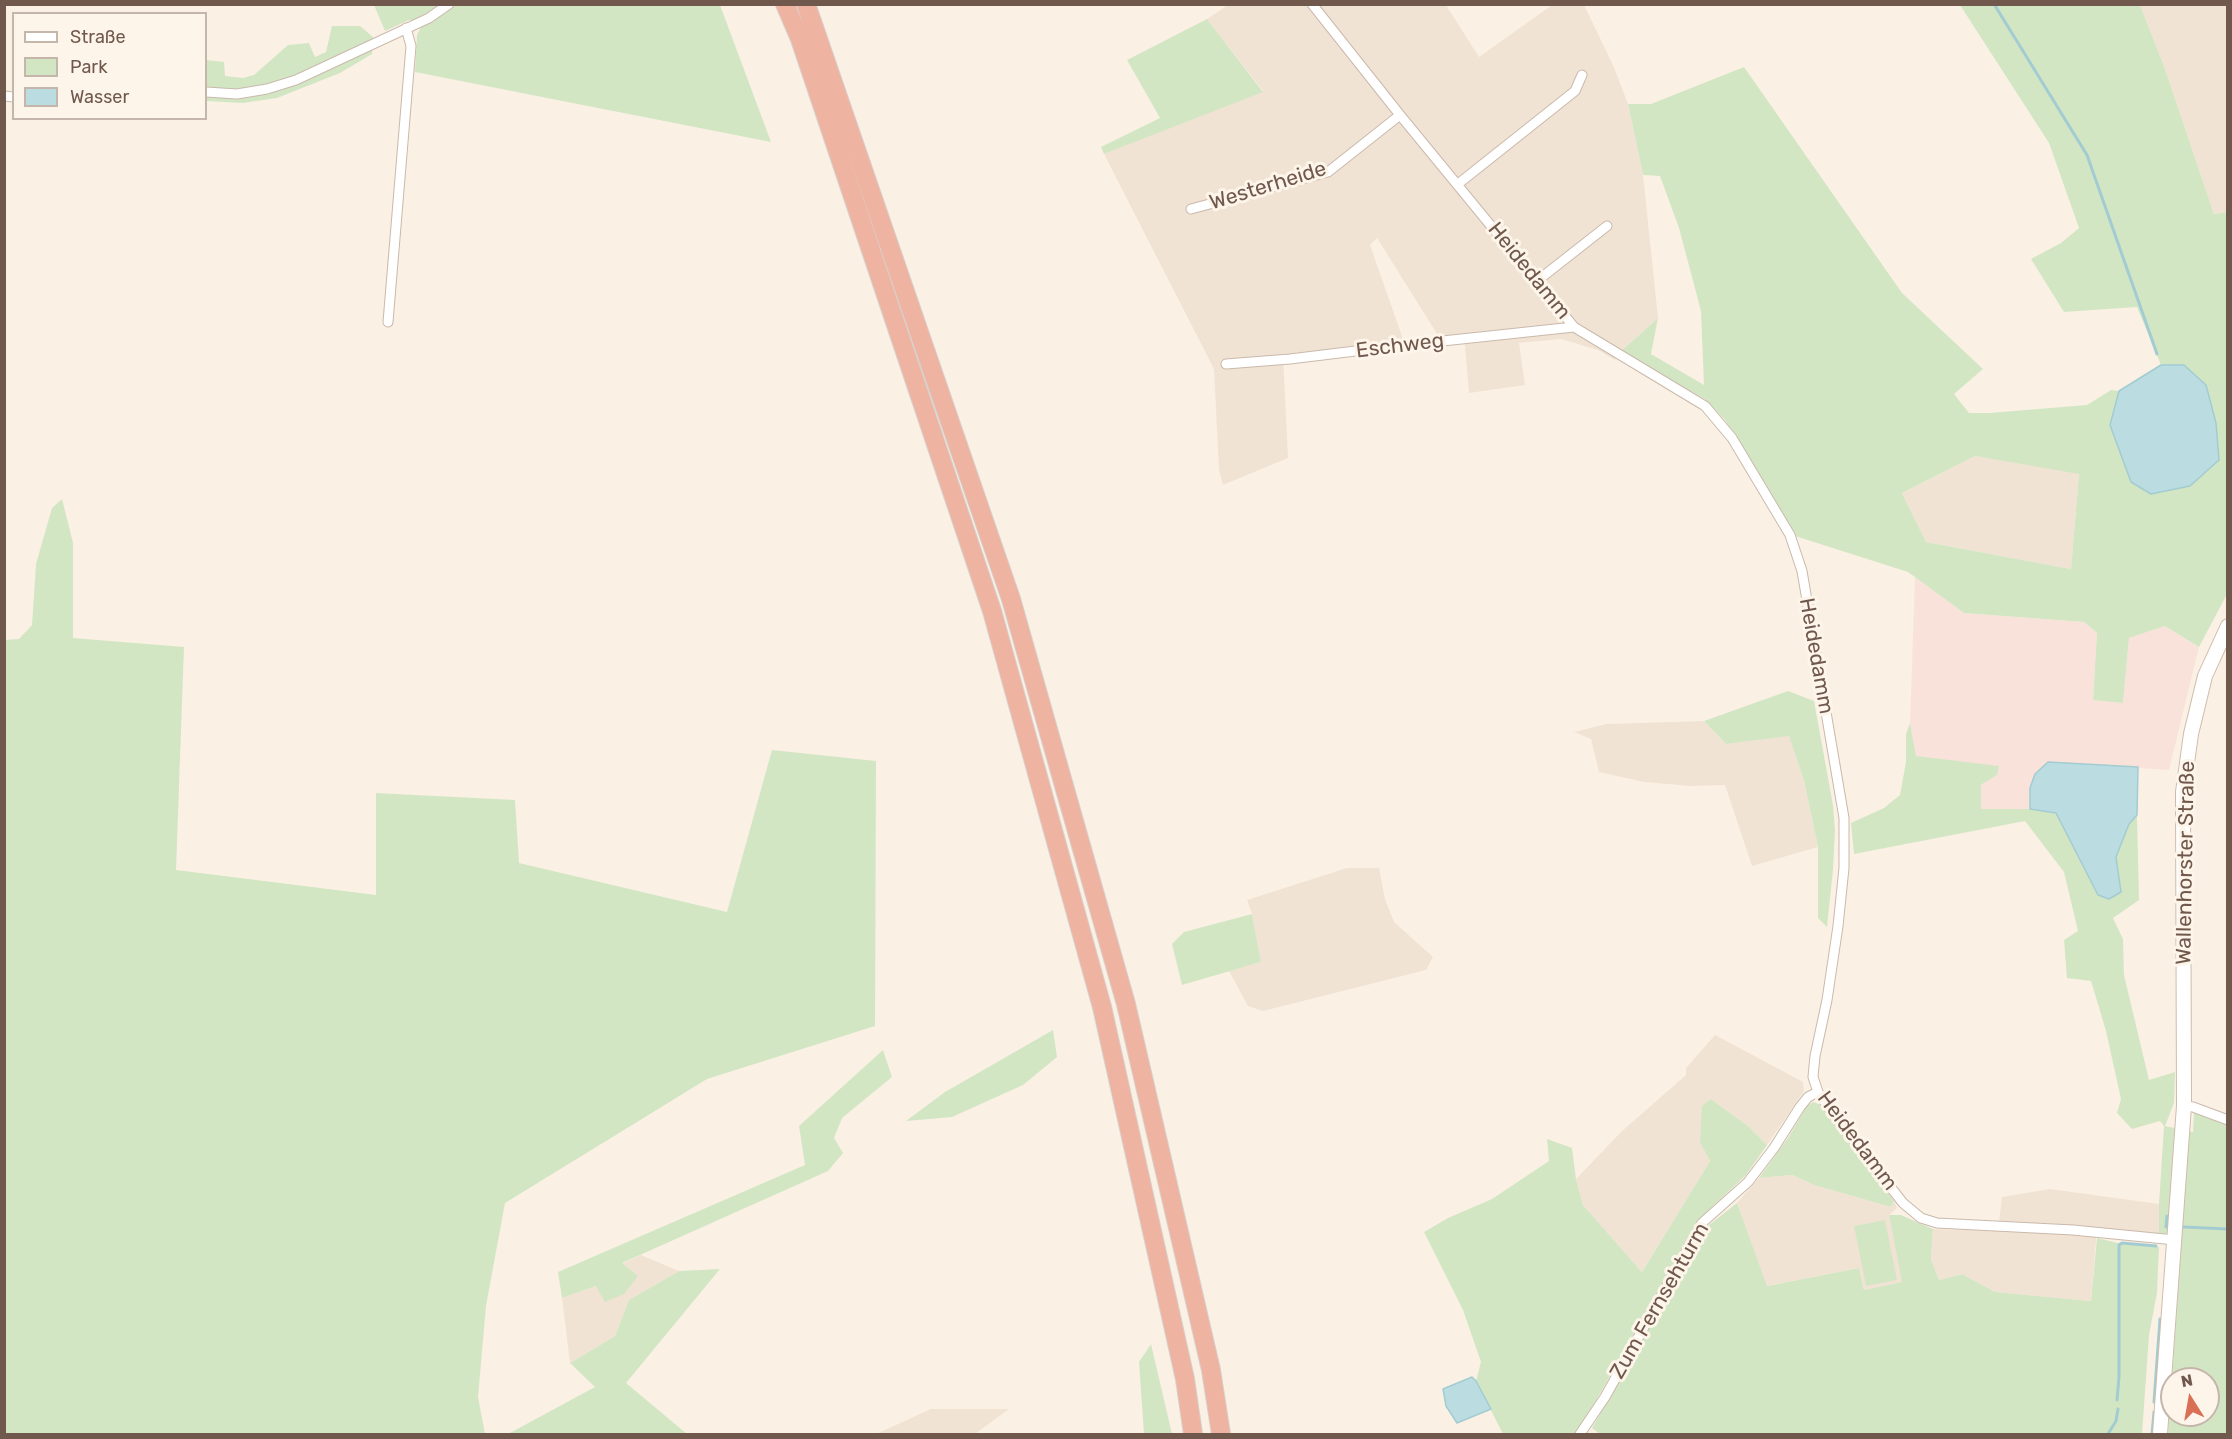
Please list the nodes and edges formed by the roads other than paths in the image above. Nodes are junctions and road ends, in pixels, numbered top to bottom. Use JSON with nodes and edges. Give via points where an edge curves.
{"nodes":[{"id":1,"x":448,"y":4,"type":"edge"},
{"id":2,"x":785,"y":4,"type":"edge"},
{"id":3,"x":806,"y":4,"type":"edge"},
{"id":4,"x":1312,"y":4,"type":"edge"},
{"id":5,"x":406,"y":28,"type":"junction"},
{"id":6,"x":1582,"y":75,"type":"dead end"},
{"id":7,"x":207,"y":92,"type":"edge"},
{"id":8,"x":1400,"y":115,"type":"junction"},
{"id":9,"x":1458,"y":184,"type":"junction"},
{"id":10,"x":1191,"y":209,"type":"dead end"},
{"id":11,"x":1607,"y":226,"type":"dead end"},
{"id":12,"x":1537,"y":282,"type":"junction"},
{"id":13,"x":388,"y":322,"type":"dead end"},
{"id":14,"x":1574,"y":327,"type":"junction"},
{"id":15,"x":1226,"y":364,"type":"dead end"},
{"id":16,"x":2228,"y":626,"type":"edge"},
{"id":17,"x":1818,"y":1092,"type":"junction"},
{"id":18,"x":2184,"y":1106,"type":"junction"},
{"id":19,"x":2228,"y":1120,"type":"edge"},
{"id":20,"x":2169,"y":1240,"type":"junction"},
{"id":21,"x":1193,"y":1434,"type":"edge"},
{"id":22,"x":1221,"y":1434,"type":"edge"},
{"id":23,"x":1580,"y":1434,"type":"edge"},
{"id":24,"x":2160,"y":1434,"type":"edge"}],
"edges":[{"from":1,"to":5,"type":"street"},
{"from":2,"to":21,"type":"highway","via":[[992,611],[1102,1007],[1185,1379]]},
{"from":3,"to":22,"type":"highway","via":[[1011,599],[1126,1004],[1211,1370]]},
{"from":4,"to":8,"type":"street","name":"Heidedamm"},
{"from":5,"to":7,"type":"street","via":[[296,80],[237,94]]},
{"from":5,"to":13,"type":"street","via":[[411,45]]},
{"from":6,"to":9,"type":"street","via":[[1575,91]]},
{"from":8,"to":9,"type":"street","name":"Heidedamm"},
{"from":8,"to":10,"type":"street","name":"Westerheide","via":[[1328,172]]},
{"from":9,"to":12,"type":"street","name":"Heidedamm"},
{"from":11,"to":12,"type":"street"},
{"from":12,"to":14,"type":"street","name":"Heidedamm"},
{"from":14,"to":15,"type":"street","name":"Eschweg"},
{"from":14,"to":17,"type":"street","name":"Heidedamm","via":[[1705,406],[1737,448],[1790,535],[1796,553],[1844,818],[1838,926],[1815,1056]]},
{"from":16,"to":18,"type":"main road","name":"Wallenhorster Straße","via":[[2205,676],[2183,792]]},
{"from":17,"to":20,"type":"street","name":"Heidedamm","via":[[1903,1203],[1922,1218],[1937,1223]]},
{"from":17,"to":23,"type":"street","name":"Zum Fernsehturm","via":[[1800,1107],[1748,1182],[1702,1223],[1605,1397]]},
{"from":18,"to":19,"type":"street"},
{"from":18,"to":20,"type":"main road","name":"Wallenhorster Straße"},
{"from":20,"to":24,"type":"main road","name":"Wallenhorster Straße"}]}
